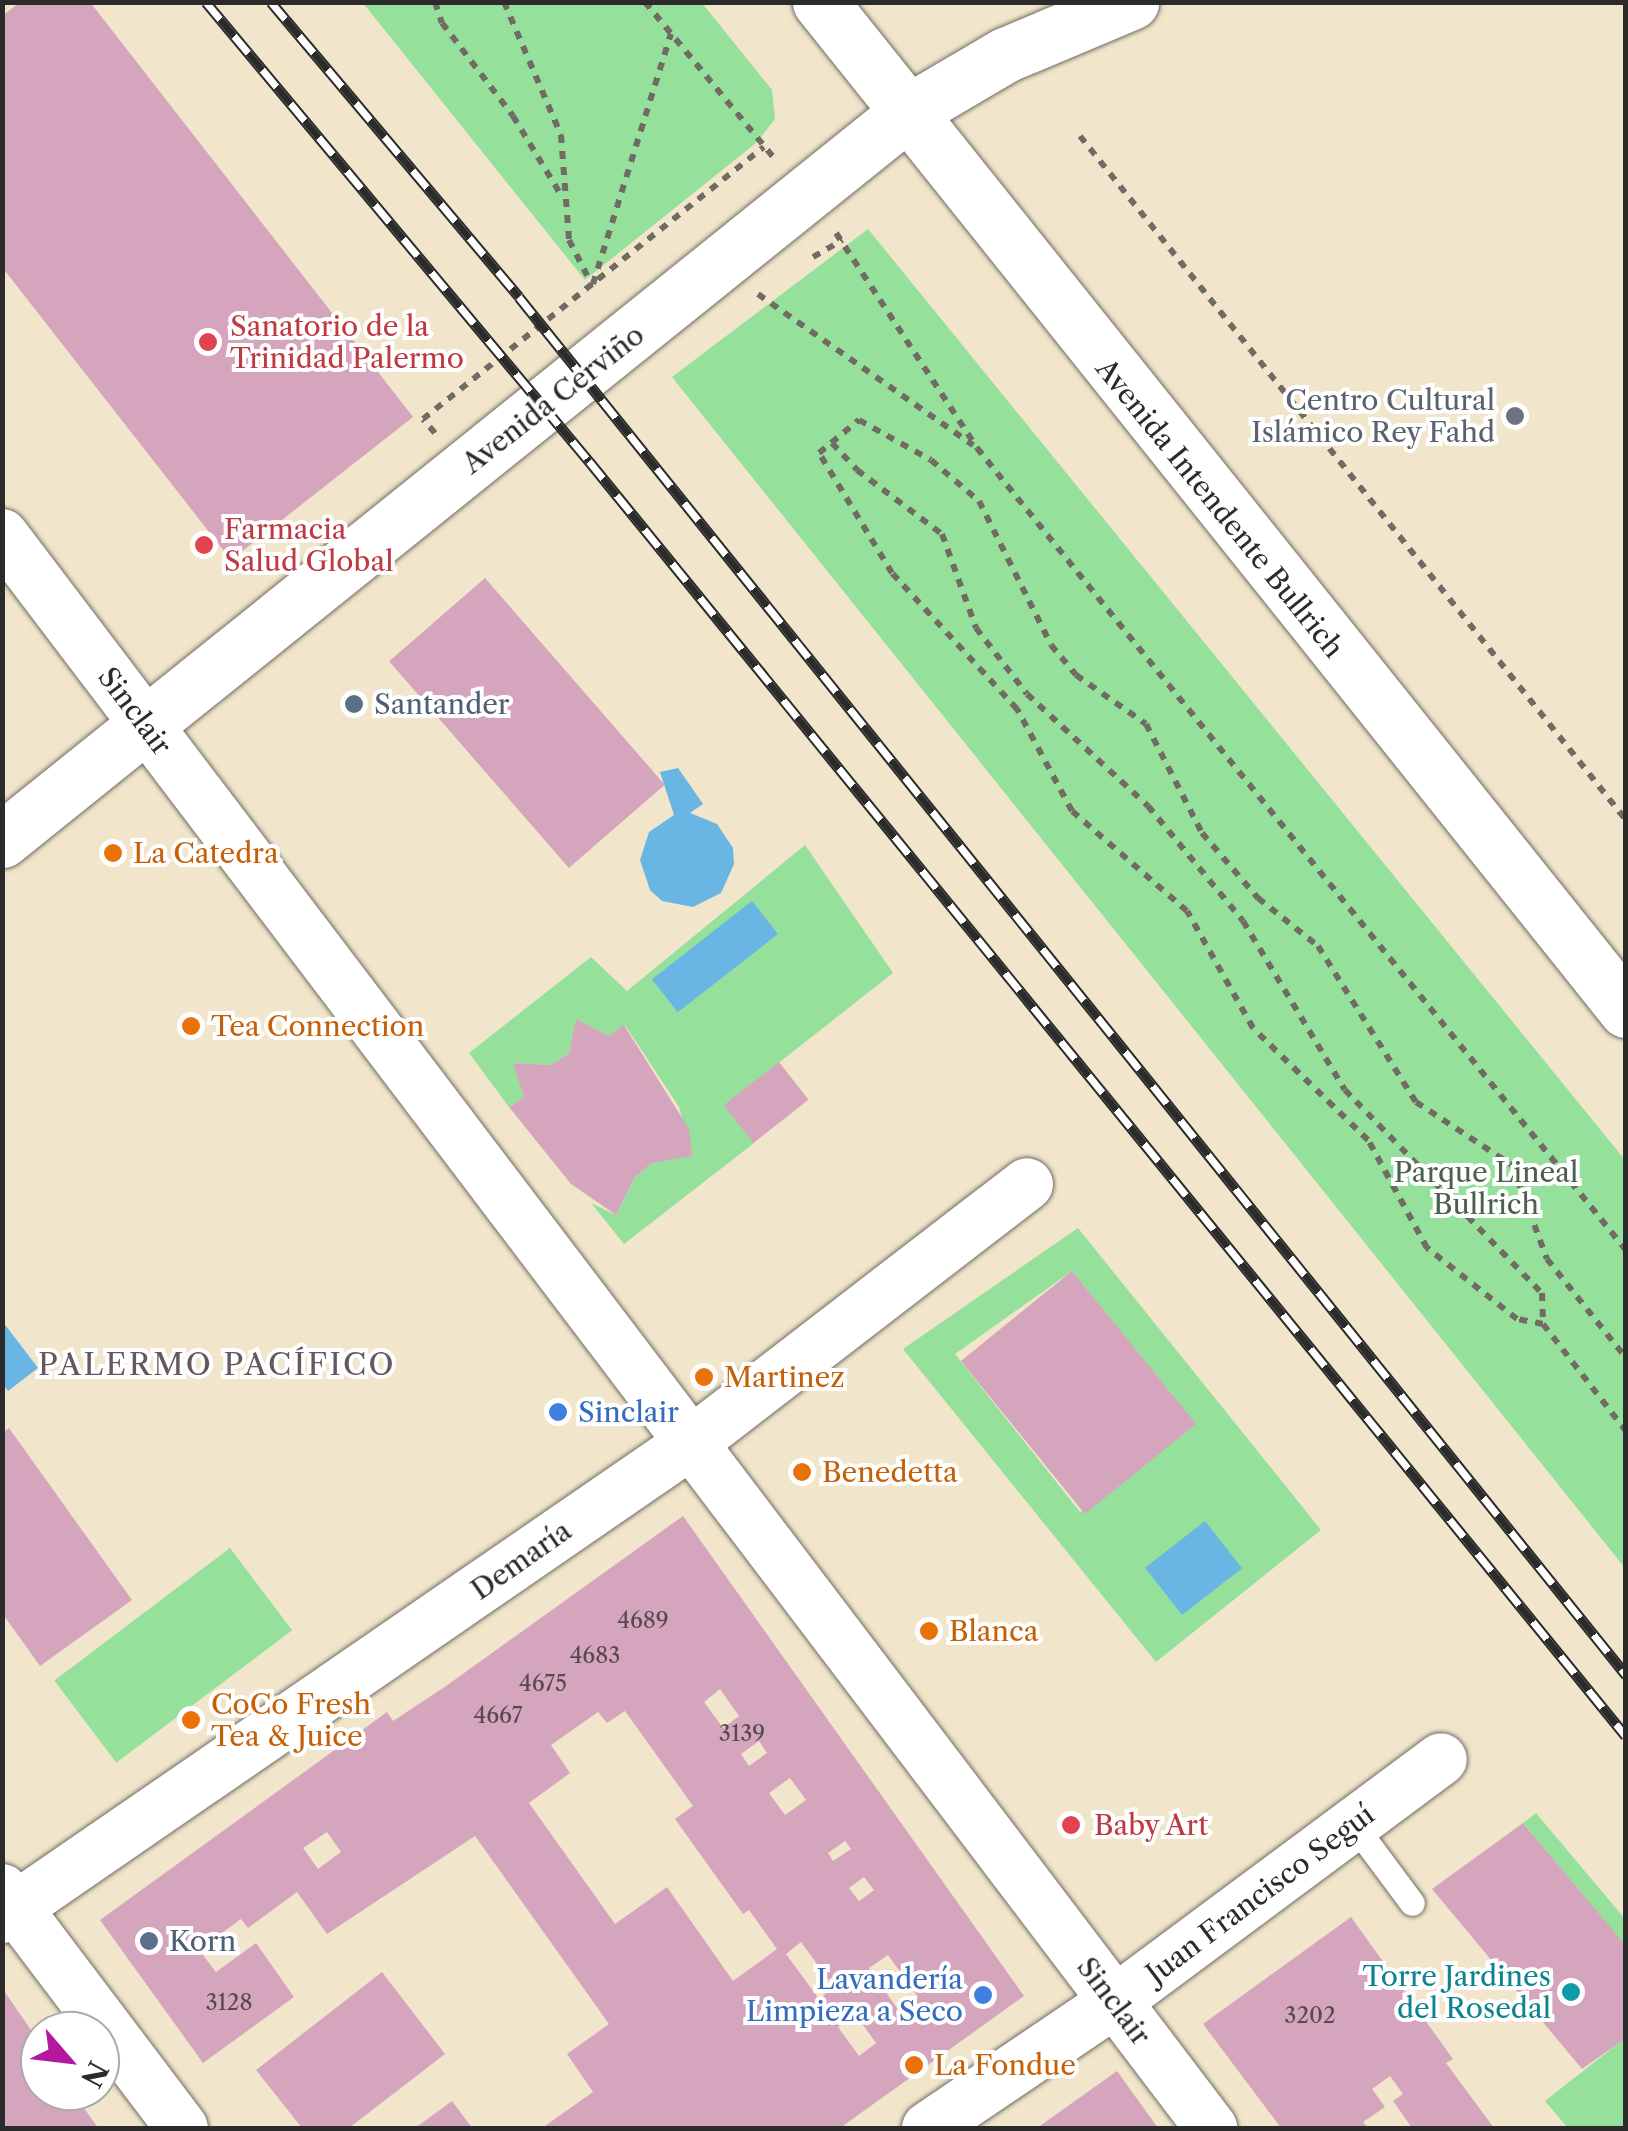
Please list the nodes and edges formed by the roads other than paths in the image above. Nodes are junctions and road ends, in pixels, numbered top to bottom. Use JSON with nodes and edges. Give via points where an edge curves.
{"nodes":[{"id":1,"x":820,"y":2,"type":"edge"},
{"id":2,"x":1131,"y":2,"type":"edge"},
{"id":3,"x":908,"y":112,"type":"junction"},
{"id":4,"x":2,"y":535,"type":"edge"},
{"id":5,"x":147,"y":726,"type":"junction"},
{"id":6,"x":2,"y":840,"type":"edge"},
{"id":7,"x":1626,"y":1010,"type":"edge"},
{"id":8,"x":1027,"y":1184,"type":"dead end"},
{"id":9,"x":691,"y":1443,"type":"junction"},
{"id":10,"x":1441,"y":1760,"type":"dead end"},
{"id":11,"x":1354,"y":1825,"type":"junction"},
{"id":12,"x":1412,"y":1903,"type":"dead end"},
{"id":13,"x":7,"y":1905,"type":"edge"},
{"id":14,"x":1114,"y":2002,"type":"junction"},
{"id":15,"x":182,"y":2128,"type":"edge"},
{"id":16,"x":928,"y":2128,"type":"edge"},
{"id":17,"x":1211,"y":2128,"type":"edge"}],
"edges":[{"from":1,"to":3,"type":"main road","name":"Avenida Intendente Bullrich"},
{"from":2,"to":3,"type":"main road","name":"Avenida Cerviño","via":[[1006,55]]},
{"from":3,"to":5,"type":"main road","name":"Avenida Cerviño"},
{"from":3,"to":7,"type":"main road","name":"Avenida Intendente Bullrich"},
{"from":4,"to":5,"type":"street","name":"Sinclair"},
{"from":5,"to":6,"type":"main road","name":"Avenida Cerviño"},
{"from":5,"to":9,"type":"street","name":"Sinclair"},
{"from":8,"to":9,"type":"street","name":"Demaría"},
{"from":9,"to":13,"type":"street","name":"Demaría"},
{"from":9,"to":14,"type":"street","name":"Sinclair"},
{"from":10,"to":11,"type":"street","name":"Juan Francisco Seguí"},
{"from":11,"to":12,"type":"lane"},
{"from":11,"to":14,"type":"street","name":"Juan Francisco Seguí"},
{"from":13,"to":15,"type":"street"},
{"from":14,"to":16,"type":"street","name":"Juan Francisco Seguí"},
{"from":14,"to":17,"type":"street","name":"Sinclair"}]}
